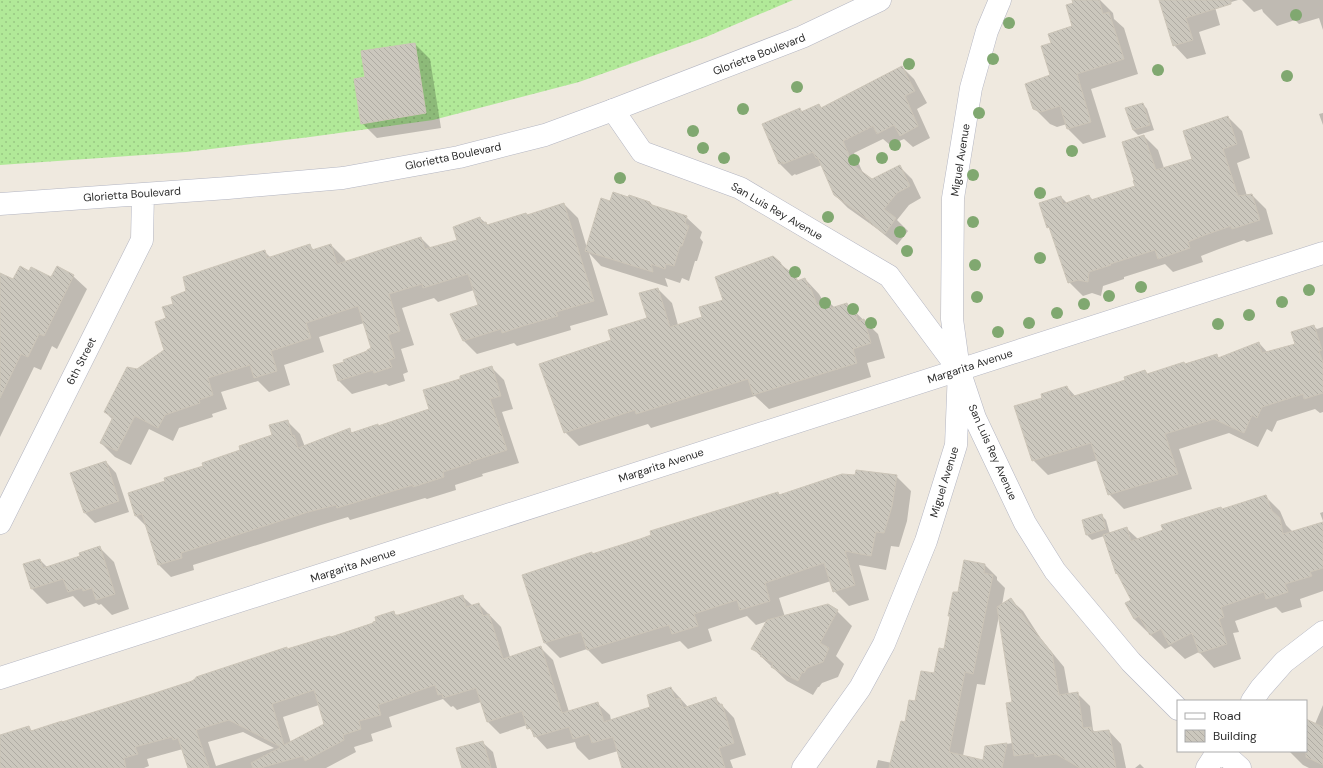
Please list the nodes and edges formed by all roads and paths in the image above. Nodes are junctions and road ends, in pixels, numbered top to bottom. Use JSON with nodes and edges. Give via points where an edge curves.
{"nodes":[{"id":1,"x":880,"y":0,"type":"edge"},
{"id":2,"x":1000,"y":0,"type":"edge"},
{"id":3,"x":612,"y":110,"type":"junction"},
{"id":4,"x":143,"y":194,"type":"junction"},
{"id":5,"x":0,"y":204,"type":"edge"},
{"id":6,"x":1323,"y":253,"type":"edge"},
{"id":7,"x":959,"y":370,"type":"junction"},
{"id":8,"x":0,"y":523,"type":"edge"},
{"id":9,"x":1323,"y":632,"type":"edge"},
{"id":10,"x":0,"y":678,"type":"edge"},
{"id":11,"x":1253,"y":700,"type":"edge"},
{"id":12,"x":1177,"y":708,"type":"edge"},
{"id":13,"x":1218,"y":752,"type":"edge"},
{"id":14,"x":1220,"y":752,"type":"edge"},
{"id":15,"x":803,"y":768,"type":"edge"},
{"id":16,"x":1207,"y":768,"type":"edge"},
{"id":17,"x":1240,"y":768,"type":"edge"}],
"edges":[{"from":1,"to":3,"type":"street","name":"Glorietta Boulevard","via":[[802,37]]},
{"from":2,"to":7,"type":"street","name":"Miguel Avenue","via":[[987,31],[971,88],[953,198],[952,319]]},
{"from":3,"to":4,"type":"street","name":"Glorietta Boulevard","via":[[545,135],[459,157],[343,178]]},
{"from":3,"to":7,"type":"street","name":"San Luis Rey Avenue","via":[[642,152],[740,188],[888,276]]},
{"from":4,"to":5,"type":"street","name":"Glorietta Boulevard"},
{"from":4,"to":8,"type":"street","name":"6th Street","via":[[142,240]]},
{"from":6,"to":7,"type":"street","name":"Margarita Avenue"},
{"from":7,"to":10,"type":"street","name":"Margarita Avenue"},
{"from":7,"to":12,"type":"street","name":"San Luis Rey Avenue","via":[[975,418],[1018,509],[1055,571],[1131,662]]},
{"from":7,"to":15,"type":"street","name":"Miguel Avenue","via":[[956,445],[926,541],[884,644],[860,688]]},
{"from":9,"to":11,"type":"street","via":[[1284,662]]},
{"from":13,"to":16,"type":"street"},
{"from":14,"to":17,"type":"street"}]}
